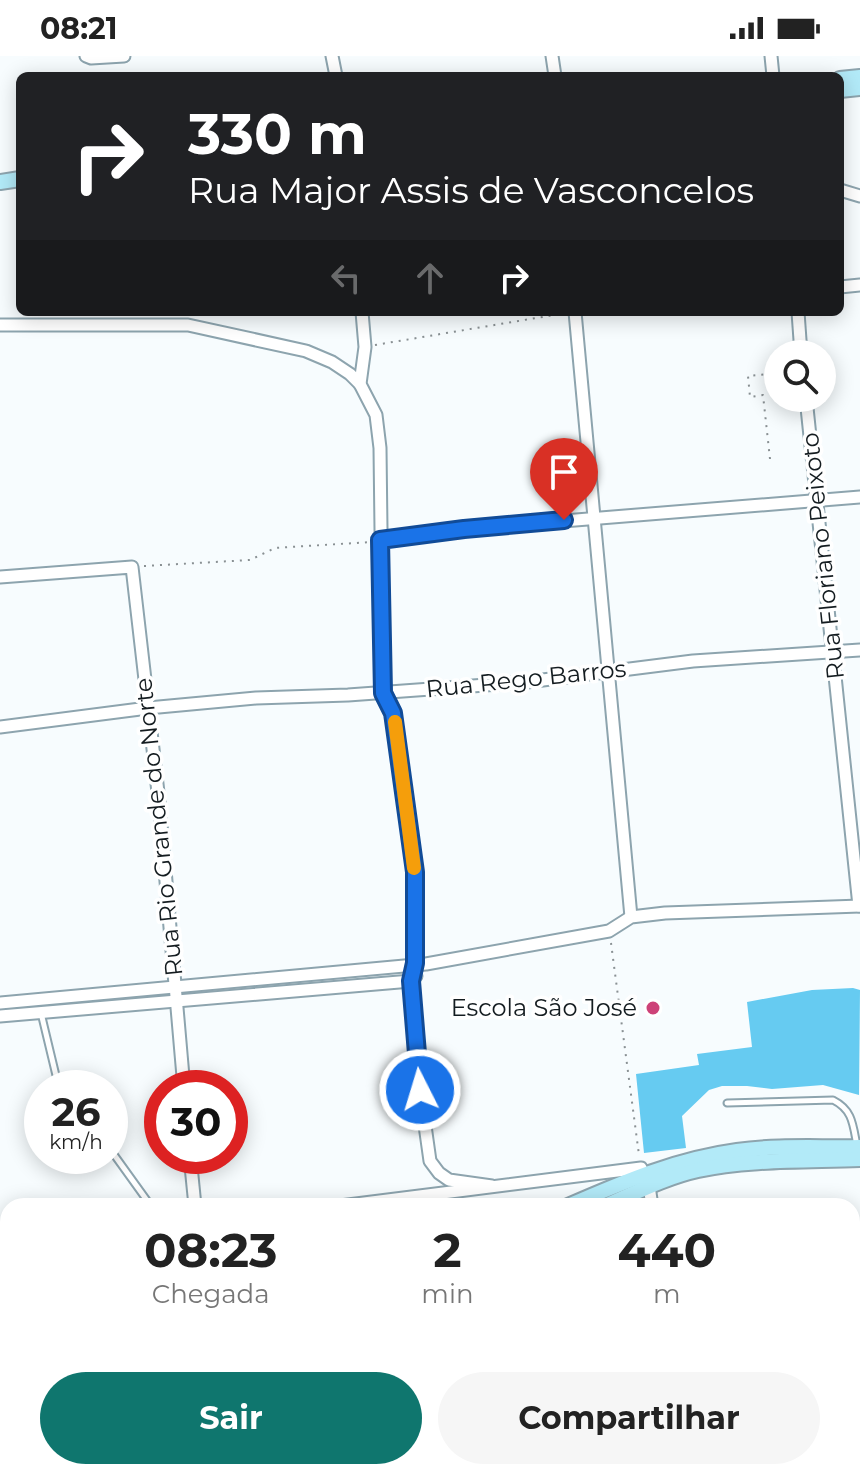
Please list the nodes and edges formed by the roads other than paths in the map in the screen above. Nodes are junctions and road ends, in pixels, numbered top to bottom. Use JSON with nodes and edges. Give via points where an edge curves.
{"nodes":[{"id":1,"x":86,"y":56,"type":"edge"},
{"id":2,"x":124,"y":56,"type":"edge"},
{"id":3,"x":362,"y":316,"type":"edge"},
{"id":4,"x":575,"y":316,"type":"edge"},
{"id":5,"x":798,"y":316,"type":"edge"},
{"id":6,"x":0,"y":325,"type":"edge"},
{"id":7,"x":800,"y":340,"type":"edge"},
{"id":8,"x":360,"y":384,"type":"junction"},
{"id":9,"x":808,"y":412,"type":"edge"},
{"id":10,"x":860,"y":497,"type":"edge"},
{"id":11,"x":817,"y":500,"type":"junction"},
{"id":12,"x":593,"y":517,"type":"junction"},
{"id":13,"x":380,"y":540,"type":"junction"},
{"id":14,"x":0,"y":577,"type":"edge"},
{"id":15,"x":860,"y":650,"type":"edge"},
{"id":16,"x":834,"y":653,"type":"junction"},
{"id":17,"x":608,"y":672,"type":"junction"},
{"id":18,"x":383,"y":693,"type":"junction"},
{"id":19,"x":148,"y":708,"type":"junction"},
{"id":20,"x":0,"y":727,"type":"edge"},
{"id":21,"x":859,"y":906,"type":"edge"},
{"id":22,"x":631,"y":917,"type":"junction"},
{"id":23,"x":420,"y":964,"type":"junction"},
{"id":24,"x":411,"y":981,"type":"junction"},
{"id":25,"x":175,"y":988,"type":"junction"},
{"id":26,"x":61,"y":997,"type":"junction"},
{"id":27,"x":176,"y":1002,"type":"junction"},
{"id":28,"x":0,"y":1003,"type":"edge"},
{"id":29,"x":62,"y":1010,"type":"junction"},
{"id":30,"x":40,"y":1012,"type":"junction"},
{"id":31,"x":0,"y":1016,"type":"edge"},
{"id":32,"x":54,"y":1070,"type":"edge"},
{"id":33,"x":182,"y":1070,"type":"edge"},
{"id":34,"x":727,"y":1103,"type":"dead end"},
{"id":35,"x":859,"y":1153,"type":"edge"},
{"id":36,"x":128,"y":1174,"type":"edge"},
{"id":37,"x":192,"y":1174,"type":"edge"},
{"id":38,"x":645,"y":1176,"type":"junction"},
{"id":39,"x":492,"y":1186,"type":"junction"},
{"id":40,"x":145,"y":1198,"type":"edge"},
{"id":41,"x":194,"y":1198,"type":"edge"},
{"id":42,"x":401,"y":1198,"type":"edge"},
{"id":43,"x":589,"y":1198,"type":"edge"},
{"id":44,"x":616,"y":1198,"type":"edge"},
{"id":45,"x":650,"y":1198,"type":"edge"}],
"edges":[{"from":1,"to":2,"type":"street"},
{"from":3,"to":8,"type":"street"},
{"from":4,"to":12,"type":"street"},
{"from":5,"to":7,"type":"street"},
{"from":6,"to":8,"type":"street","via":[[188,325],[306,351],[332,362]]},
{"from":8,"to":13,"type":"street","via":[[376,415]]},
{"from":9,"to":11,"type":"street","name":"Rua Floriano Peixoto"},
{"from":10,"to":11,"type":"street"},
{"from":11,"to":12,"type":"street"},
{"from":11,"to":16,"type":"street","name":"Rua Floriano Peixoto"},
{"from":12,"to":13,"type":"street"},
{"from":12,"to":17,"type":"street"},
{"from":13,"to":18,"type":"street"},
{"from":14,"to":19,"type":"street","name":"Rua Rio Grande do Norte","via":[[132,567]]},
{"from":15,"to":16,"type":"street","name":"Rua Rego Barros"},
{"from":16,"to":17,"type":"street","name":"Rua Rego Barros"},
{"from":16,"to":21,"type":"street","name":"Rua Floriano Peixoto"},
{"from":17,"to":18,"type":"street","name":"Rua Rego Barros"},
{"from":17,"to":22,"type":"street"},
{"from":18,"to":19,"type":"street","name":"Rua Rego Barros"},
{"from":18,"to":23,"type":"street","via":[[393,713],[407,809]]},
{"from":19,"to":20,"type":"street","name":"Rua Rego Barros"},
{"from":19,"to":25,"type":"street","name":"Rua Rio Grande do Norte"},
{"from":21,"to":22,"type":"street"},
{"from":22,"to":23,"type":"street","via":[[609,931]]},
{"from":23,"to":24,"type":"street"},
{"from":23,"to":25,"type":"street"},
{"from":24,"to":27,"type":"street"},
{"from":24,"to":39,"type":"street","via":[[430,1161],[449,1180]]},
{"from":25,"to":26,"type":"street"},
{"from":25,"to":27,"type":"street","name":"Rua Rio Grande do Norte"},
{"from":26,"to":28,"type":"street"},
{"from":26,"to":29,"type":"street"},
{"from":27,"to":29,"type":"street"},
{"from":27,"to":33,"type":"street","name":"Rua Rio Grande do Norte"},
{"from":29,"to":30,"type":"street"},
{"from":30,"to":31,"type":"street"},
{"from":30,"to":32,"type":"lane"},
{"from":34,"to":35,"type":"lane","via":[[833,1100],[845,1106]]},
{"from":35,"to":38,"type":"main road"},
{"from":36,"to":40,"type":"lane"},
{"from":37,"to":41,"type":"street"},
{"from":38,"to":39,"type":"street"},
{"from":38,"to":43,"type":"main road"},
{"from":38,"to":44,"type":"main road"},
{"from":38,"to":45,"type":"street"},
{"from":39,"to":42,"type":"street"}]}
